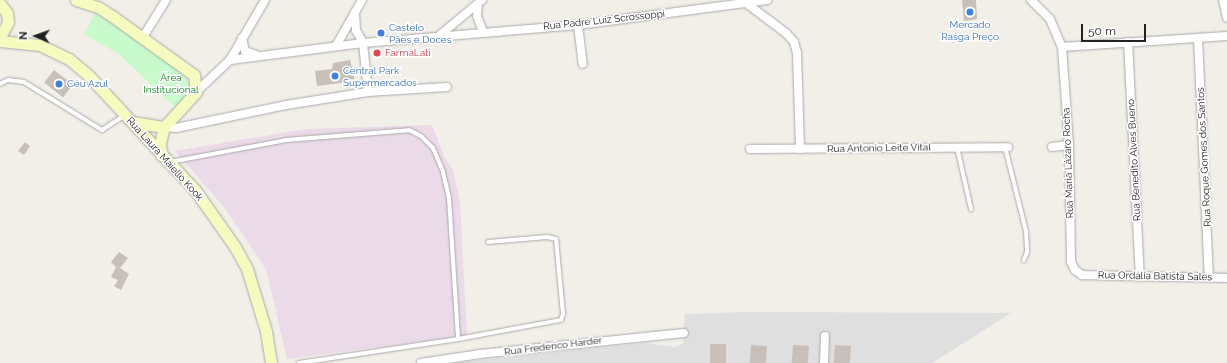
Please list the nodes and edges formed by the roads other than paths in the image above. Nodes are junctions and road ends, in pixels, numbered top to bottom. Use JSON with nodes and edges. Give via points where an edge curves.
{"nodes":[{"id":1,"x":76,"y":0,"type":"edge"},
{"id":2,"x":166,"y":0,"type":"edge"},
{"id":3,"x":265,"y":0,"type":"edge"},
{"id":4,"x":362,"y":0,"type":"edge"},
{"id":5,"x":768,"y":0,"type":"edge"},
{"id":6,"x":1031,"y":0,"type":"edge"},
{"id":7,"x":1223,"y":0,"type":"edge"},
{"id":8,"x":480,"y":2,"type":"edge"},
{"id":9,"x":746,"y":3,"type":"junction"},
{"id":10,"x":0,"y":4,"type":"edge"},
{"id":11,"x":355,"y":12,"type":"junction"},
{"id":12,"x":1227,"y":18,"type":"edge"},
{"id":13,"x":578,"y":25,"type":"junction"},
{"id":14,"x":483,"y":32,"type":"junction"},
{"id":15,"x":440,"y":35,"type":"junction"},
{"id":16,"x":1227,"y":36,"type":"edge"},
{"id":17,"x":0,"y":37,"type":"edge"},
{"id":18,"x":143,"y":37,"type":"junction"},
{"id":19,"x":242,"y":38,"type":"junction"},
{"id":20,"x":1198,"y":38,"type":"junction"},
{"id":21,"x":0,"y":41,"type":"edge"},
{"id":22,"x":1128,"y":42,"type":"junction"},
{"id":23,"x":363,"y":43,"type":"junction"},
{"id":24,"x":336,"y":46,"type":"junction"},
{"id":25,"x":1062,"y":47,"type":"junction"},
{"id":26,"x":260,"y":56,"type":"junction"},
{"id":27,"x":230,"y":60,"type":"junction"},
{"id":28,"x":583,"y":64,"type":"dead end"},
{"id":29,"x":188,"y":70,"type":"junction"},
{"id":30,"x":213,"y":76,"type":"junction"},
{"id":31,"x":0,"y":84,"type":"edge"},
{"id":32,"x":447,"y":87,"type":"dead end"},
{"id":33,"x":196,"y":92,"type":"junction"},
{"id":34,"x":368,"y":92,"type":"junction"},
{"id":35,"x":129,"y":118,"type":"junction"},
{"id":36,"x":164,"y":127,"type":"junction"},
{"id":37,"x":1069,"y":145,"type":"junction"},
{"id":38,"x":957,"y":147,"type":"junction"},
{"id":39,"x":1007,"y":147,"type":"joint"},
{"id":40,"x":1052,"y":147,"type":"dead end"},
{"id":41,"x":750,"y":149,"type":"dead end"},
{"id":42,"x":800,"y":149,"type":"junction"},
{"id":43,"x":165,"y":158,"type":"junction"},
{"id":44,"x":971,"y":209,"type":"dead end"},
{"id":45,"x":488,"y":242,"type":"dead end"},
{"id":46,"x":1024,"y":260,"type":"dead end"},
{"id":47,"x":1082,"y":275,"type":"joint"},
{"id":48,"x":1140,"y":277,"type":"junction"},
{"id":49,"x":1209,"y":277,"type":"junction"},
{"id":50,"x":1227,"y":278,"type":"edge"},
{"id":51,"x":684,"y":333,"type":"dead end"},
{"id":52,"x":825,"y":336,"type":"dead end"},
{"id":53,"x":458,"y":339,"type":"junction"},
{"id":54,"x":271,"y":363,"type":"edge"},
{"id":55,"x":299,"y":363,"type":"edge"},
{"id":56,"x":421,"y":363,"type":"edge"},
{"id":57,"x":824,"y":363,"type":"edge"}],
"edges":[{"from":1,"to":18,"type":"main road","via":[[98,7]]},
{"from":2,"to":18,"type":"street"},
{"from":3,"to":19,"type":"street"},
{"from":4,"to":11,"type":"street"},
{"from":5,"to":9,"type":"street","name":"Rua Padre Luiz Scrossoppi"},
{"from":6,"to":25,"type":"street","name":"Rua Maria Lázaro Rocha","via":[[1050,18]]},
{"from":7,"to":12,"type":"street"},
{"from":8,"to":14,"type":"street","via":[[477,16]]},
{"from":8,"to":15,"type":"street"},
{"from":9,"to":13,"type":"street","name":"Rua Padre Luiz Scrossoppi"},
{"from":9,"to":42,"type":"street","via":[[786,32],[794,42],[797,53]]},
{"from":10,"to":17,"type":"main road","via":[[8,22]]},
{"from":11,"to":23,"type":"street","via":[[356,30]]},
{"from":11,"to":24,"type":"street"},
{"from":13,"to":14,"type":"street","name":"Rua Padre Luiz Scrossoppi"},
{"from":13,"to":28,"type":"street"},
{"from":14,"to":15,"type":"street","name":"Rua Padre Luiz Scrossoppi"},
{"from":15,"to":23,"type":"street","name":"Rua Padre Luiz Scrossoppi"},
{"from":16,"to":20,"type":"street"},
{"from":18,"to":29,"type":"main road"},
{"from":19,"to":26,"type":"street","via":[[245,51]]},
{"from":19,"to":27,"type":"street"},
{"from":20,"to":22,"type":"street"},
{"from":20,"to":49,"type":"street","name":"Rua Roque Gomes dos Santos"},
{"from":21,"to":35,"type":"main road","name":"Rua Laura Maiello Kook","via":[[40,45],[69,59]]},
{"from":22,"to":25,"type":"street"},
{"from":22,"to":48,"type":"street","name":"Rua Benedito Alves Bueno"},
{"from":23,"to":24,"type":"street","name":"Rua Padre Luiz Scrossoppi"},
{"from":23,"to":34,"type":"street"},
{"from":24,"to":26,"type":"street","name":"Rua Padre Luiz Scrossoppi"},
{"from":25,"to":37,"type":"street","name":"Rua Maria Lázaro Rocha"},
{"from":26,"to":27,"type":"street","name":"Rua Padre Luiz Scrossoppi"},
{"from":27,"to":30,"type":"street"},
{"from":29,"to":30,"type":"street","via":[[201,76]]},
{"from":29,"to":33,"type":"main road","via":[[196,80]]},
{"from":30,"to":33,"type":"street"},
{"from":31,"to":35,"type":"lane","via":[[8,80],[24,82],[102,130]]},
{"from":32,"to":34,"type":"street"},
{"from":33,"to":36,"type":"main road"},
{"from":34,"to":36,"type":"street","via":[[286,105],[176,128]]},
{"from":35,"to":36,"type":"main road"},
{"from":35,"to":43,"type":"main road","name":"Rua Laura Maiello Kook"},
{"from":36,"to":43,"type":"main road","via":[[160,143]]},
{"from":37,"to":40,"type":"street"},
{"from":37,"to":47,"type":"street","name":"Rua Maria Lázaro Rocha","via":[[1071,262],[1075,270]]},
{"from":38,"to":39,"type":"street","name":"Rua Antonio Leite Vital"},
{"from":38,"to":42,"type":"street","name":"Rua Antonio Leite Vital"},
{"from":38,"to":44,"type":"lane"},
{"from":39,"to":46,"type":"lane","via":[[1026,231],[1027,252]]},
{"from":41,"to":42,"type":"street","name":"Rua Antonio Leite Vital"},
{"from":43,"to":53,"type":"lane","via":[[286,140],[402,130],[409,130],[421,136],[433,148],[444,172],[449,198]]},
{"from":43,"to":54,"type":"main road","name":"Rua Laura Maiello Kook","via":[[195,190],[235,247],[247,269],[266,332]]},
{"from":45,"to":53,"type":"lane","via":[[547,237],[556,239],[563,314],[557,322]]},
{"from":47,"to":48,"type":"street","name":"Rua Ordália Batista Sales"},
{"from":48,"to":49,"type":"street","name":"Rua Ordália Batista Sales"},
{"from":49,"to":50,"type":"street","name":"Rua Ordália Batista Sales"},
{"from":51,"to":56,"type":"street","name":"Rua Frederico Harder","via":[[480,354]]},
{"from":52,"to":57,"type":"street"},
{"from":53,"to":55,"type":"lane"}]}
